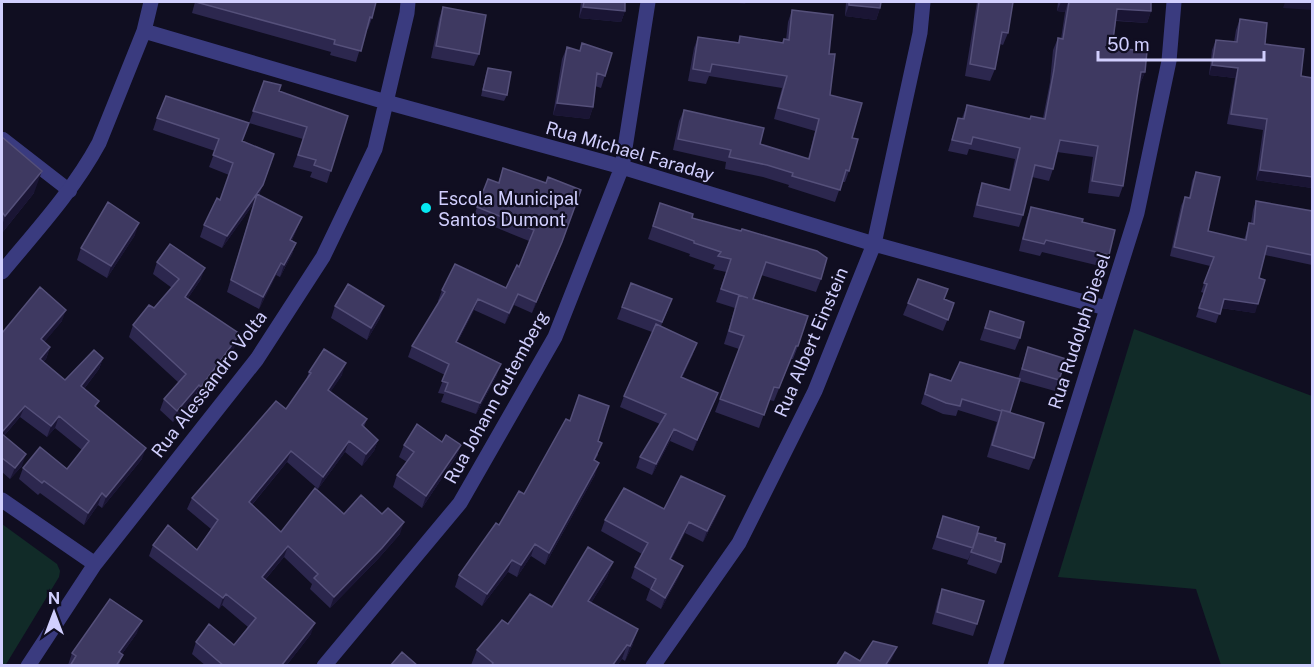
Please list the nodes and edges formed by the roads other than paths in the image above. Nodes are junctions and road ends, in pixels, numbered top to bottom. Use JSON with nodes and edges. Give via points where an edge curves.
{"nodes":[{"id":1,"x":151,"y":2,"type":"edge"},
{"id":2,"x":408,"y":2,"type":"edge"},
{"id":3,"x":648,"y":2,"type":"edge"},
{"id":4,"x":923,"y":2,"type":"edge"},
{"id":5,"x":1174,"y":2,"type":"edge"},
{"id":6,"x":144,"y":31,"type":"junction"},
{"id":7,"x":386,"y":102,"type":"junction"},
{"id":8,"x":3,"y":139,"type":"edge"},
{"id":9,"x":622,"y":167,"type":"junction"},
{"id":10,"x":69,"y":191,"type":"junction"},
{"id":11,"x":874,"y":244,"type":"junction"},
{"id":12,"x":2,"y":272,"type":"edge"},
{"id":13,"x":1106,"y":308,"type":"junction"},
{"id":14,"x":2,"y":500,"type":"edge"},
{"id":15,"x":95,"y":564,"type":"junction"},
{"id":16,"x":28,"y":666,"type":"edge"},
{"id":17,"x":324,"y":666,"type":"edge"},
{"id":18,"x":653,"y":666,"type":"edge"},
{"id":19,"x":995,"y":666,"type":"edge"}],
"edges":[{"from":1,"to":6,"type":"street"},
{"from":2,"to":7,"type":"street","name":"Rua Alessandro Volta"},
{"from":3,"to":9,"type":"street","name":"Rua Johann Gutemberg"},
{"from":4,"to":11,"type":"street","name":"Rua Albert Einstein","via":[[920,33]]},
{"from":5,"to":13,"type":"street","name":"Rua Rudolph Diesel","via":[[1169,60],[1137,213]]},
{"from":6,"to":7,"type":"street","name":"Rua Michael Faraday"},
{"from":6,"to":10,"type":"street","via":[[99,143]]},
{"from":7,"to":9,"type":"street","name":"Rua Michael Faraday"},
{"from":7,"to":15,"type":"street","name":"Rua Alessandro Volta","via":[[375,149],[324,257],[257,359]]},
{"from":8,"to":10,"type":"lane"},
{"from":9,"to":11,"type":"street","name":"Rua Michael Faraday"},
{"from":9,"to":17,"type":"street","name":"Rua Johann Gutemberg","via":[[555,337],[460,503]]},
{"from":10,"to":12,"type":"street"},
{"from":11,"to":13,"type":"street","name":"Rua Michael Faraday"},
{"from":11,"to":18,"type":"street","name":"Rua Albert Einstein","via":[[815,391],[739,543]]},
{"from":13,"to":19,"type":"street","name":"Rua Rudolph Diesel"},
{"from":14,"to":15,"type":"street"},
{"from":15,"to":16,"type":"street","name":"Rua Alessandro Volta"}]}
